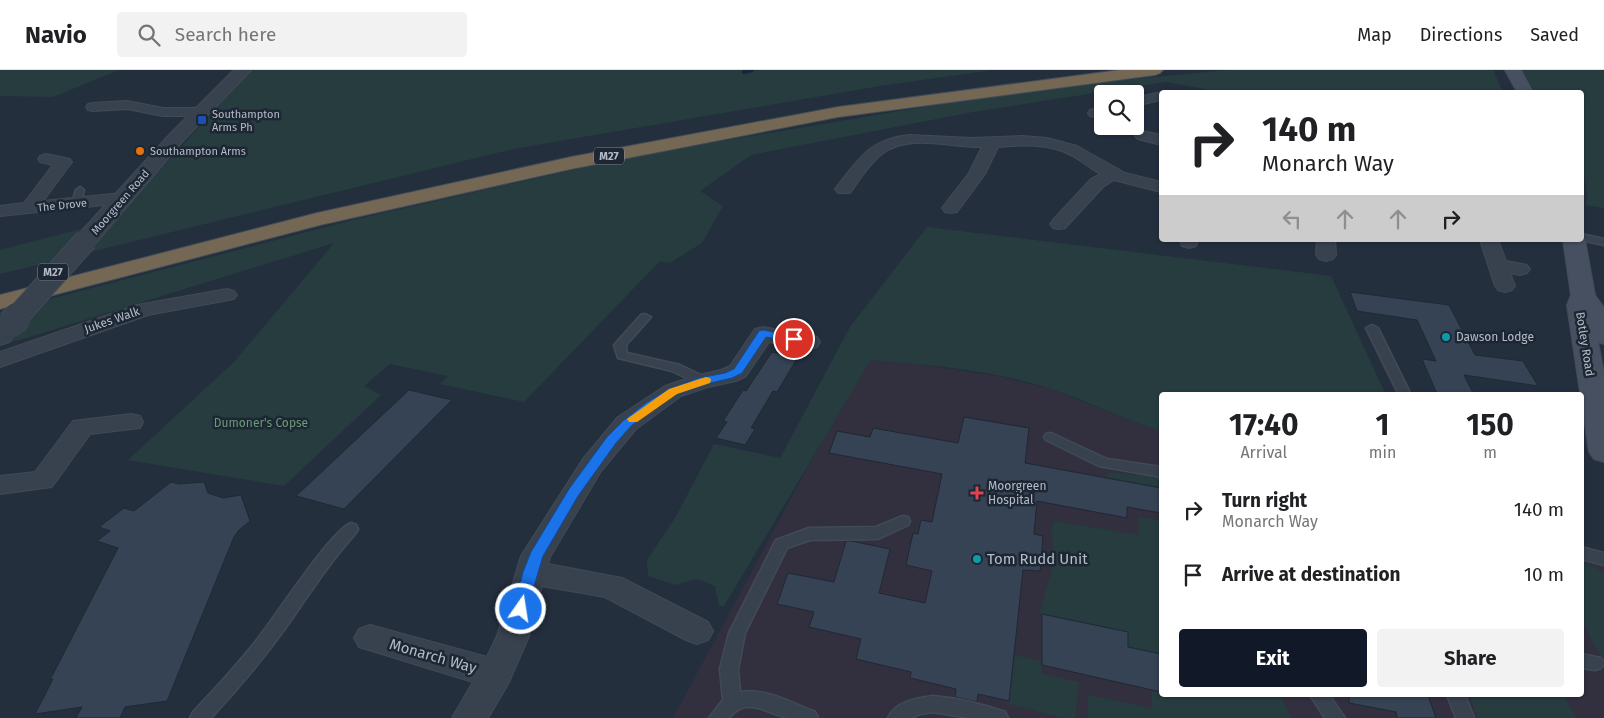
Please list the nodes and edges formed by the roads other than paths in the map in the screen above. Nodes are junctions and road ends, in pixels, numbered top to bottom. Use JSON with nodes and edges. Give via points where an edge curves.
{"nodes":[{"id":1,"x":244,"y":70,"type":"edge"},
{"id":2,"x":1042,"y":70,"type":"edge"},
{"id":3,"x":1155,"y":70,"type":"edge"},
{"id":4,"x":1513,"y":70,"type":"edge"},
{"id":5,"x":1524,"y":90,"type":"edge"},
{"id":6,"x":1159,"y":96,"type":"edge"},
{"id":7,"x":1144,"y":100,"type":"edge"},
{"id":8,"x":93,"y":107,"type":"dead end"},
{"id":9,"x":200,"y":112,"type":"junction"},
{"id":10,"x":1143,"y":136,"type":"dead end"},
{"id":11,"x":1159,"y":140,"type":"edge"},
{"id":12,"x":992,"y":142,"type":"junction"},
{"id":13,"x":46,"y":159,"type":"dead end"},
{"id":14,"x":1113,"y":174,"type":"junction"},
{"id":15,"x":1159,"y":187,"type":"edge"},
{"id":16,"x":844,"y":189,"type":"dead end"},
{"id":17,"x":123,"y":198,"type":"junction"},
{"id":18,"x":29,"y":208,"type":"junction"},
{"id":19,"x":951,"y":208,"type":"dead end"},
{"id":20,"x":0,"y":211,"type":"edge"},
{"id":21,"x":1060,"y":224,"type":"dead end"},
{"id":22,"x":1584,"y":237,"type":"edge"},
{"id":23,"x":1489,"y":242,"type":"edge"},
{"id":24,"x":1574,"y":242,"type":"edge"},
{"id":25,"x":1604,"y":242,"type":"edge"},
{"id":26,"x":1497,"y":265,"type":"junction"},
{"id":27,"x":1520,"y":269,"type":"dead end"},
{"id":28,"x":0,"y":285,"type":"edge"},
{"id":29,"x":1506,"y":286,"type":"dead end"},
{"id":30,"x":227,"y":295,"type":"dead end"},
{"id":31,"x":1583,"y":295,"type":"junction"},
{"id":32,"x":0,"y":302,"type":"edge"},
{"id":33,"x":645,"y":318,"type":"dead end"},
{"id":34,"x":1372,"y":328,"type":"dead end"},
{"id":35,"x":6,"y":330,"type":"edge"},
{"id":36,"x":1604,"y":336,"type":"edge"},
{"id":37,"x":809,"y":342,"type":"dead end"},
{"id":38,"x":0,"y":360,"type":"edge"},
{"id":39,"x":703,"y":381,"type":"junction"},
{"id":40,"x":1404,"y":392,"type":"edge"},
{"id":41,"x":132,"y":422,"type":"dead end"},
{"id":42,"x":1051,"y":438,"type":"dead end"},
{"id":43,"x":1603,"y":444,"type":"edge"},
{"id":44,"x":1159,"y":472,"type":"edge"},
{"id":45,"x":0,"y":485,"type":"edge"},
{"id":46,"x":903,"y":521,"type":"dead end"},
{"id":47,"x":351,"y":529,"type":"dead end"},
{"id":48,"x":1584,"y":554,"type":"edge"},
{"id":49,"x":1604,"y":559,"type":"edge"},
{"id":50,"x":530,"y":572,"type":"junction"},
{"id":51,"x":697,"y":631,"type":"dead end"},
{"id":52,"x":370,"y":638,"type":"dead end"},
{"id":53,"x":496,"y":674,"type":"junction"},
{"id":54,"x":1320,"y":697,"type":"edge"},
{"id":55,"x":1457,"y":697,"type":"edge"},
{"id":56,"x":732,"y":702,"type":"junction"},
{"id":57,"x":199,"y":718,"type":"edge"},
{"id":58,"x":469,"y":718,"type":"edge"},
{"id":59,"x":718,"y":718,"type":"edge"},
{"id":60,"x":810,"y":718,"type":"edge"},
{"id":61,"x":897,"y":718,"type":"edge"},
{"id":62,"x":999,"y":718,"type":"edge"},
{"id":63,"x":1336,"y":718,"type":"edge"},
{"id":64,"x":1464,"y":718,"type":"edge"}],
"edges":[{"from":1,"to":9,"type":"street","name":"Moorgreen Road"},
{"from":2,"to":28,"type":"highway","number":"M27","via":[[823,100],[558,151],[223,227]]},
{"from":3,"to":32,"type":"highway","number":"M27","via":[[838,112],[571,163],[317,219]]},
{"from":4,"to":5,"type":"main road"},
{"from":6,"to":7,"type":"street"},
{"from":8,"to":9,"type":"street","via":[[133,105],[163,112]]},
{"from":9,"to":17,"type":"street","name":"Moorgreen Road"},
{"from":10,"to":11,"type":"street"},
{"from":12,"to":14,"type":"street","via":[[1023,140],[1071,149]]},
{"from":12,"to":16,"type":"street","via":[[906,140],[889,143],[874,152]]},
{"from":12,"to":19,"type":"street","via":[[977,174]]},
{"from":13,"to":18,"type":"street","via":[[64,162]]},
{"from":14,"to":15,"type":"street"},
{"from":14,"to":21,"type":"street","via":[[1097,182]]},
{"from":17,"to":18,"type":"street","name":"The Drove","via":[[79,196]]},
{"from":17,"to":35,"type":"street","name":"Moorgreen Road","bridge":true},
{"from":18,"to":20,"type":"street","name":"The Drove"},
{"from":22,"to":25,"type":"lane"},
{"from":23,"to":26,"type":"street"},
{"from":24,"to":31,"type":"main road","name":"Botley Road"},
{"from":26,"to":27,"type":"street"},
{"from":26,"to":29,"type":"street"},
{"from":30,"to":38,"type":"street","name":"Jukes Walk","via":[[144,309],[81,337]]},
{"from":31,"to":36,"type":"main road","name":"Botley Road"},
{"from":31,"to":43,"type":"main road","name":"Botley Road","via":[[1579,305]]},
{"from":33,"to":39,"type":"lane","via":[[620,346],[622,355],[676,368]]},
{"from":34,"to":40,"type":"lane"},
{"from":37,"to":39,"type":"street","name":"Monarch Way","via":[[763,334],[738,371]]},
{"from":39,"to":50,"type":"street","name":"Monarch Way","via":[[673,391],[627,424],[611,440],[574,492]]},
{"from":41,"to":45,"type":"street","via":[[82,427],[43,480]]},
{"from":42,"to":44,"type":"lane","via":[[1104,463]]},
{"from":46,"to":56,"type":"lane","via":[[878,533],[808,534],[781,544],[738,633],[729,669]]},
{"from":47,"to":57,"type":"lane","via":[[321,563],[234,682]]},
{"from":48,"to":49,"type":"lane"},
{"from":50,"to":51,"type":"street","via":[[611,586]]},
{"from":50,"to":53,"type":"street","name":"Monarch Way","via":[[513,636]]},
{"from":52,"to":53,"type":"street","name":"Monarch Way"},
{"from":53,"to":58,"type":"street","name":"Monarch Way"},
{"from":54,"to":63,"type":"lane"},
{"from":55,"to":64,"type":"lane"},
{"from":56,"to":59,"type":"lane"},
{"from":56,"to":60,"type":"lane","via":[[742,698],[757,699]]},
{"from":61,"to":62,"type":"lane","via":[[918,706],[939,704]]}]}
